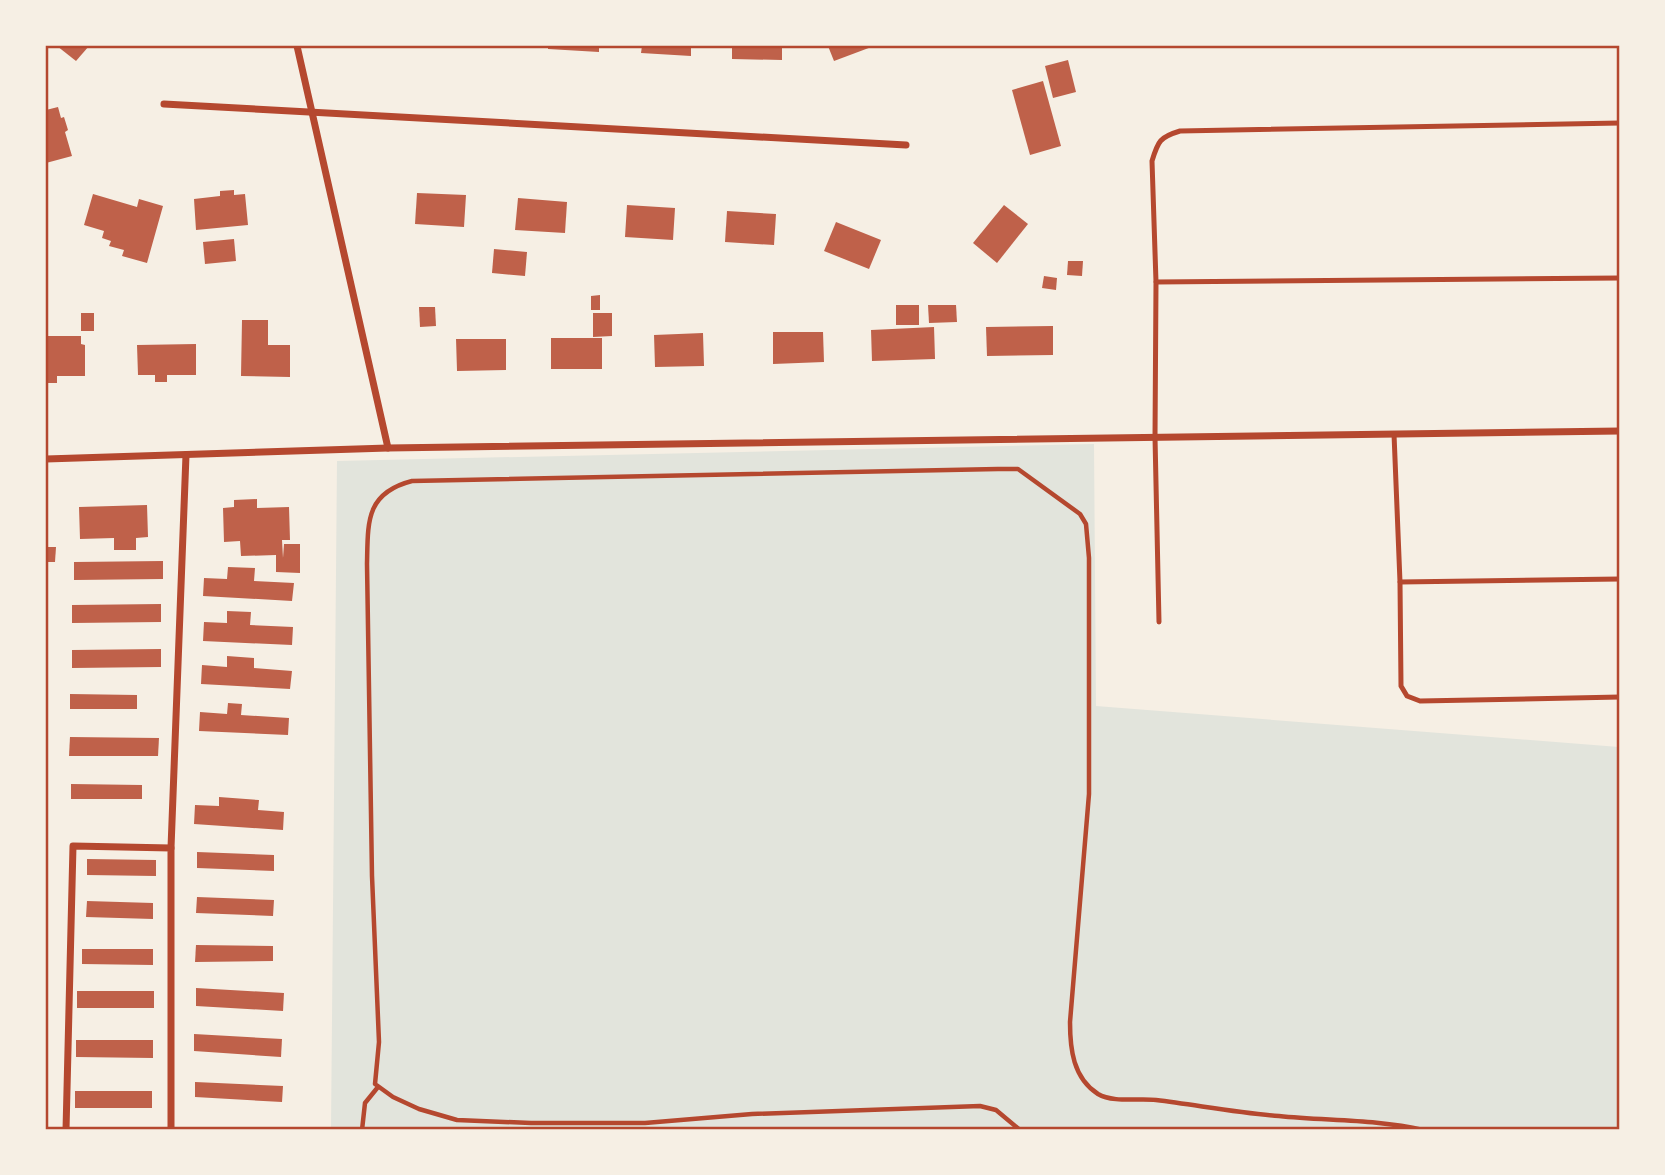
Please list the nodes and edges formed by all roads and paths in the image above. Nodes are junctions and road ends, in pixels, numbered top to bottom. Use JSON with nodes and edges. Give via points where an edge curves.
{"nodes":[{"id":1,"x":297,"y":46,"type":"edge"},
{"id":2,"x":164,"y":104,"type":"dead end"},
{"id":3,"x":311,"y":113,"type":"junction"},
{"id":4,"x":1619,"y":123,"type":"edge"},
{"id":5,"x":906,"y":145,"type":"dead end"},
{"id":6,"x":1619,"y":278,"type":"edge"},
{"id":7,"x":1156,"y":282,"type":"junction"},
{"id":8,"x":1619,"y":431,"type":"edge"},
{"id":9,"x":1394,"y":434,"type":"junction"},
{"id":10,"x":1155,"y":437,"type":"junction"},
{"id":11,"x":388,"y":448,"type":"junction"},
{"id":12,"x":186,"y":455,"type":"junction"},
{"id":13,"x":46,"y":459,"type":"edge"},
{"id":14,"x":1619,"y":579,"type":"edge"},
{"id":15,"x":1401,"y":582,"type":"junction"},
{"id":16,"x":1159,"y":622,"type":"dead end"},
{"id":17,"x":1619,"y":697,"type":"edge"},
{"id":18,"x":171,"y":848,"type":"junction"},
{"id":19,"x":379,"y":1087,"type":"junction"},
{"id":20,"x":66,"y":1129,"type":"edge"},
{"id":21,"x":171,"y":1129,"type":"edge"},
{"id":22,"x":362,"y":1129,"type":"edge"},
{"id":23,"x":1020,"y":1129,"type":"edge"},
{"id":24,"x":1423,"y":1129,"type":"edge"}],
"edges":[{"from":1,"to":3,"type":"street"},
{"from":2,"to":3,"type":"street"},
{"from":3,"to":5,"type":"street"},
{"from":3,"to":11,"type":"street"},
{"from":4,"to":7,"type":"lane","via":[[1169,134],[1158,142],[1152,161]]},
{"from":6,"to":7,"type":"lane"},
{"from":7,"to":10,"type":"lane"},
{"from":8,"to":9,"type":"street"},
{"from":9,"to":10,"type":"street"},
{"from":9,"to":15,"type":"lane"},
{"from":10,"to":11,"type":"street"},
{"from":10,"to":16,"type":"lane"},
{"from":11,"to":12,"type":"street"},
{"from":12,"to":13,"type":"street"},
{"from":12,"to":18,"type":"street"},
{"from":14,"to":15,"type":"lane"},
{"from":15,"to":17,"type":"lane","via":[[1401,686],[1407,696],[1420,701]]},
{"from":18,"to":20,"type":"street","via":[[73,846]]},
{"from":18,"to":21,"type":"street"},
{"from":19,"to":22,"type":"path","via":[[365,1103]]},
{"from":19,"to":23,"type":"path","via":[[419,1109],[457,1120],[645,1123],[752,1114],[980,1106],[996,1110]]},
{"from":19,"to":24,"type":"path","via":[[375,1084],[378,1029],[367,564],[368,524],[377,500],[412,481],[1018,469],[1062,499],[1086,524],[1089,794],[1070,1022],[1070,1048],[1081,1076],[1099,1095],[1113,1098]]}]}
